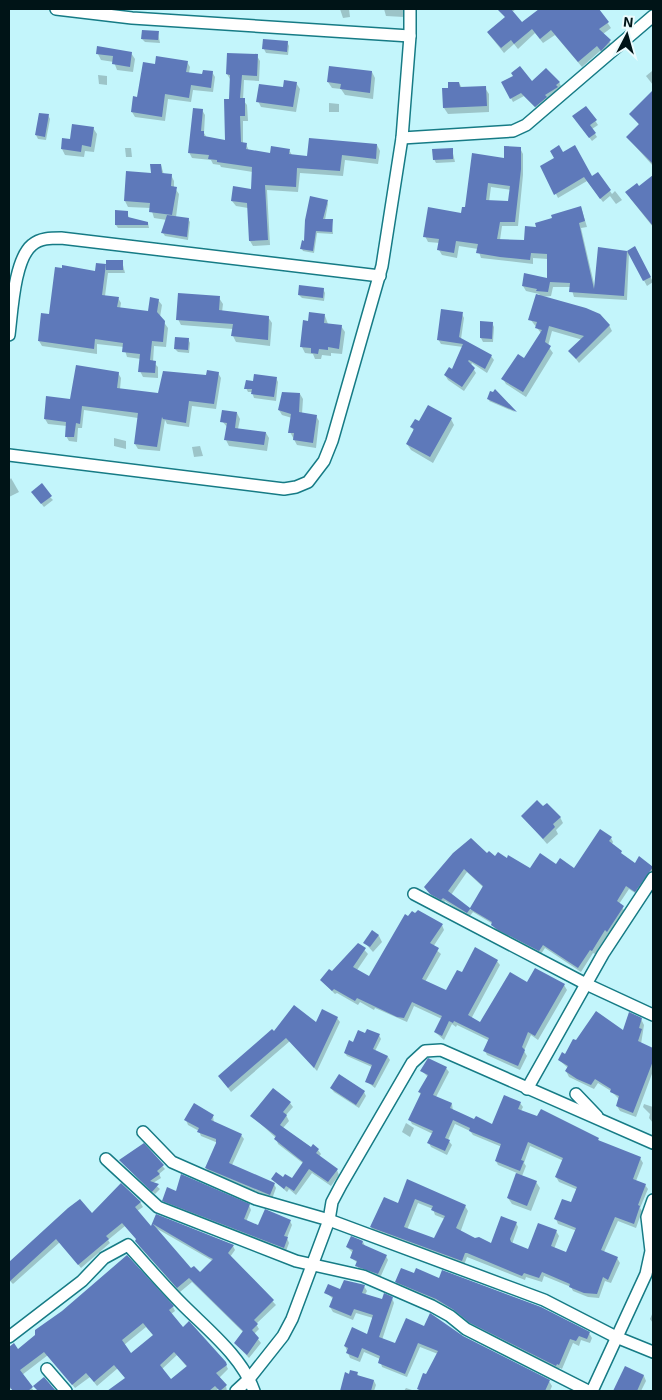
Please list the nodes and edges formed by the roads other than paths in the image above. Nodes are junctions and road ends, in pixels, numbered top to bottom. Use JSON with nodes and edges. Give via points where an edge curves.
{"nodes":[{"id":1,"x":56,"y":9,"type":"edge"},
{"id":2,"x":410,"y":9,"type":"edge"},
{"id":3,"x":653,"y":16,"type":"edge"},
{"id":4,"x":410,"y":36,"type":"junction"},
{"id":5,"x":402,"y":138,"type":"junction"},
{"id":6,"x":380,"y":276,"type":"junction"},
{"id":7,"x":9,"y":335,"type":"edge"},
{"id":8,"x":9,"y":455,"type":"edge"},
{"id":9,"x":653,"y":878,"type":"edge"},
{"id":10,"x":414,"y":894,"type":"dead end"},
{"id":11,"x":586,"y":984,"type":"junction"},
{"id":12,"x":653,"y":1016,"type":"edge"},
{"id":13,"x":527,"y":1089,"type":"junction"},
{"id":14,"x":576,"y":1094,"type":"dead end"},
{"id":15,"x":601,"y":1121,"type":"junction"},
{"id":16,"x":143,"y":1132,"type":"dead end"},
{"id":17,"x":653,"y":1143,"type":"edge"},
{"id":18,"x":106,"y":1159,"type":"dead end"},
{"id":19,"x":653,"y":1200,"type":"edge"},
{"id":20,"x":329,"y":1220,"type":"junction"},
{"id":21,"x":311,"y":1264,"type":"junction"},
{"id":22,"x":9,"y":1337,"type":"edge"},
{"id":23,"x":616,"y":1337,"type":"junction"},
{"id":24,"x":653,"y":1352,"type":"edge"},
{"id":25,"x":47,"y":1368,"type":"dead end"},
{"id":26,"x":249,"y":1378,"type":"junction"},
{"id":27,"x":66,"y":1391,"type":"edge"},
{"id":28,"x":236,"y":1391,"type":"edge"},
{"id":29,"x":254,"y":1391,"type":"edge"},
{"id":30,"x":588,"y":1391,"type":"edge"},
{"id":31,"x":592,"y":1391,"type":"edge"}],
"edges":[{"from":1,"to":4,"type":"street","via":[[132,18]]},
{"from":2,"to":4,"type":"street"},
{"from":3,"to":5,"type":"street","via":[[526,125],[513,131]]},
{"from":4,"to":5,"type":"street"},
{"from":5,"to":6,"type":"street"},
{"from":6,"to":7,"type":"street","via":[[45,238],[24,253]]},
{"from":6,"to":8,"type":"street","via":[[332,441],[324,461],[308,482],[284,489]]},
{"from":9,"to":11,"type":"street"},
{"from":10,"to":11,"type":"street"},
{"from":11,"to":12,"type":"street"},
{"from":11,"to":13,"type":"street"},
{"from":13,"to":15,"type":"street"},
{"from":13,"to":20,"type":"street","via":[[441,1050],[425,1051],[412,1063],[341,1185],[332,1202]]},
{"from":14,"to":15,"type":"street"},
{"from":15,"to":17,"type":"street"},
{"from":16,"to":20,"type":"street","via":[[172,1162],[256,1199]]},
{"from":18,"to":21,"type":"street","via":[[158,1207]]},
{"from":19,"to":23,"type":"street","via":[[647,1217],[651,1251],[646,1274]]},
{"from":20,"to":21,"type":"street"},
{"from":20,"to":23,"type":"street","via":[[544,1300]]},
{"from":21,"to":26,"type":"street","via":[[283,1336]]},
{"from":21,"to":30,"type":"street","via":[[363,1276],[432,1306],[466,1329]]},
{"from":22,"to":26,"type":"street","via":[[82,1281],[104,1258],[128,1245],[212,1332]]},
{"from":23,"to":24,"type":"street"},
{"from":23,"to":31,"type":"street"},
{"from":25,"to":27,"type":"street"},
{"from":26,"to":28,"type":"street"},
{"from":26,"to":29,"type":"street"}]}
